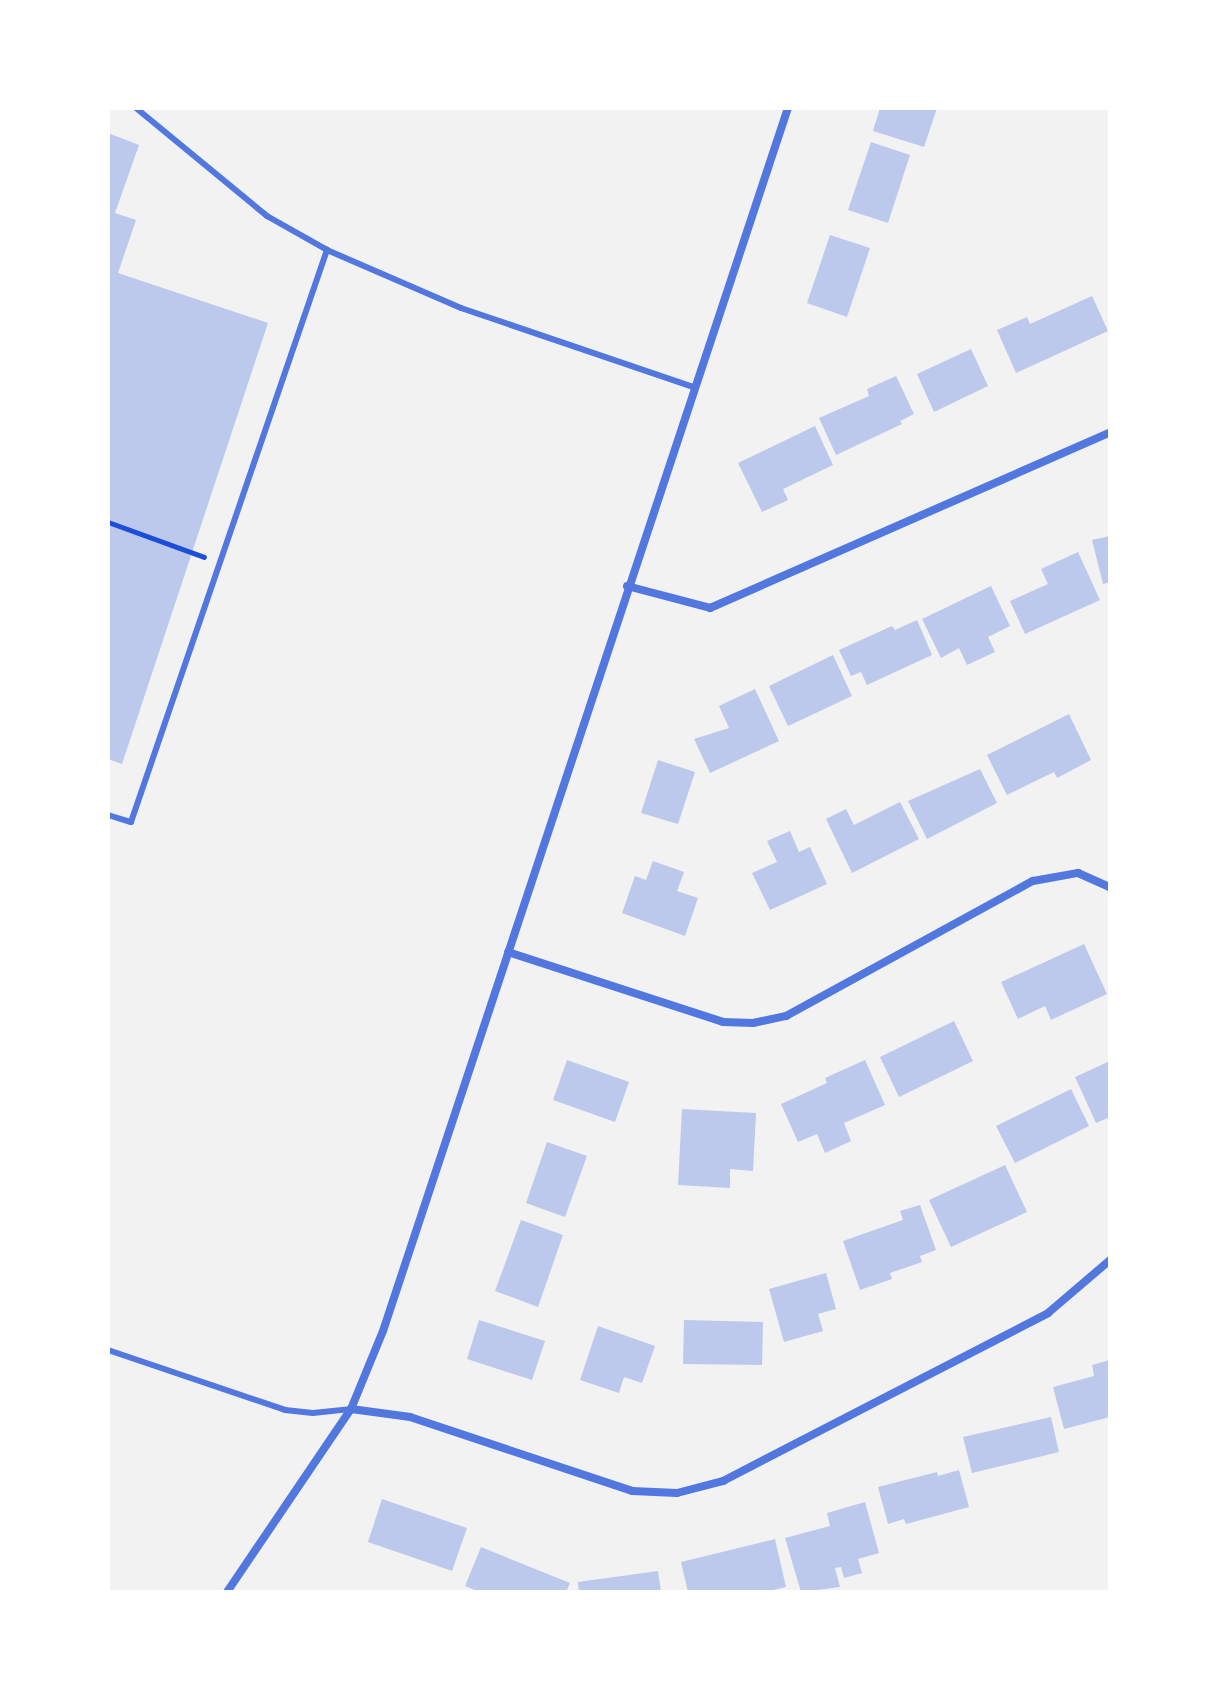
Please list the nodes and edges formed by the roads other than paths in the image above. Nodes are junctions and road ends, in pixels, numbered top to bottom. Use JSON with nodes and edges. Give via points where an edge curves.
{"nodes":[{"id":1,"x":136,"y":108,"type":"edge"},
{"id":2,"x":788,"y":108,"type":"edge"},
{"id":3,"x":327,"y":250,"type":"junction"},
{"id":4,"x":693,"y":387,"type":"junction"},
{"id":5,"x":1110,"y":432,"type":"edge"},
{"id":6,"x":627,"y":586,"type":"junction"},
{"id":7,"x":108,"y":815,"type":"edge"},
{"id":8,"x":1110,"y":887,"type":"edge"},
{"id":9,"x":508,"y":952,"type":"junction"},
{"id":10,"x":1110,"y":1260,"type":"edge"},
{"id":11,"x":108,"y":1350,"type":"edge"},
{"id":12,"x":351,"y":1409,"type":"junction"},
{"id":13,"x":227,"y":1592,"type":"edge"}],
"edges":[{"from":1,"to":3,"type":"lane","via":[[267,216]]},
{"from":2,"to":4,"type":"street"},
{"from":3,"to":4,"type":"lane","via":[[461,308]]},
{"from":3,"to":7,"type":"lane","via":[[131,822]]},
{"from":4,"to":6,"type":"street"},
{"from":5,"to":6,"type":"street","via":[[710,608]]},
{"from":6,"to":9,"type":"street"},
{"from":8,"to":9,"type":"street","via":[[1078,873],[1033,881],[786,1016],[753,1023],[723,1022]]},
{"from":9,"to":12,"type":"street","via":[[383,1331]]},
{"from":10,"to":12,"type":"street","via":[[1048,1313],[723,1481],[677,1493],[632,1491],[410,1417]]},
{"from":11,"to":12,"type":"lane","via":[[285,1410]]},
{"from":12,"to":13,"type":"street"}]}
